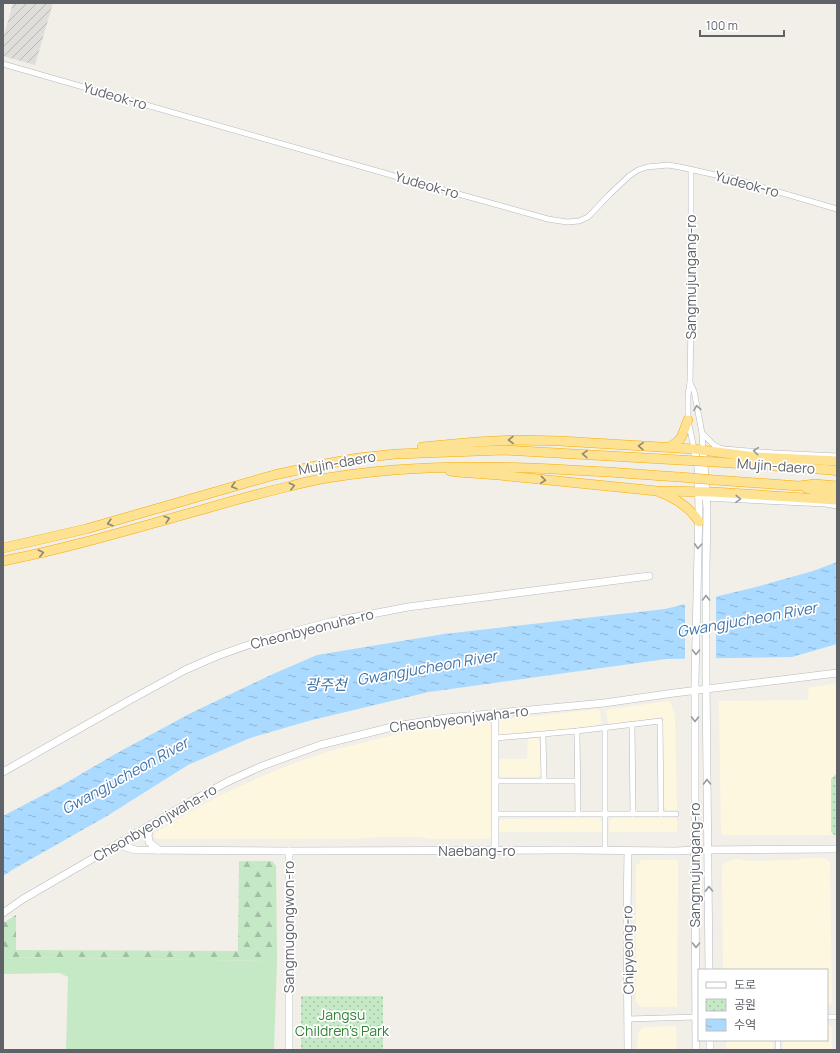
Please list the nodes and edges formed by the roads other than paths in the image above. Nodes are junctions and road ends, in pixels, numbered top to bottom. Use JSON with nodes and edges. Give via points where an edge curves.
{"nodes":[{"id":1,"x":3,"y":64,"type":"edge"},
{"id":2,"x":691,"y":170,"type":"junction"},
{"id":3,"x":837,"y":209,"type":"edge"},
{"id":4,"x":690,"y":383,"type":"junction"},
{"id":5,"x":688,"y":420,"type":"junction"},
{"id":6,"x":702,"y":433,"type":"junction"},
{"id":7,"x":714,"y":445,"type":"junction"},
{"id":8,"x":669,"y":447,"type":"junction"},
{"id":9,"x":699,"y":449,"type":"junction"},
{"id":10,"x":722,"y":453,"type":"junction"},
{"id":11,"x":396,"y":454,"type":"junction"},
{"id":12,"x":837,"y":456,"type":"edge"},
{"id":13,"x":837,"y":461,"type":"edge"},
{"id":14,"x":435,"y":467,"type":"junction"},
{"id":15,"x":835,"y":470,"type":"edge"},
{"id":16,"x":798,"y":486,"type":"junction"},
{"id":17,"x":837,"y":486,"type":"edge"},
{"id":18,"x":657,"y":491,"type":"junction"},
{"id":19,"x":837,"y":494,"type":"edge"},
{"id":20,"x":703,"y":495,"type":"junction"},
{"id":21,"x":837,"y":500,"type":"edge"},
{"id":22,"x":837,"y":506,"type":"edge"},
{"id":23,"x":699,"y":522,"type":"junction"},
{"id":24,"x":3,"y":548,"type":"edge"},
{"id":25,"x":3,"y":561,"type":"edge"},
{"id":26,"x":650,"y":576,"type":"dead end"},
{"id":27,"x":837,"y":673,"type":"edge"},
{"id":28,"x":706,"y":689,"type":"junction"},
{"id":29,"x":695,"y":690,"type":"junction"},
{"id":30,"x":495,"y":713,"type":"junction"},
{"id":31,"x":632,"y":724,"type":"junction"},
{"id":32,"x":605,"y":728,"type":"junction"},
{"id":33,"x":577,"y":731,"type":"junction"},
{"id":34,"x":543,"y":735,"type":"junction"},
{"id":35,"x":495,"y":738,"type":"junction"},
{"id":36,"x":3,"y":772,"type":"edge"},
{"id":37,"x":495,"y":781,"type":"junction"},
{"id":38,"x":544,"y":781,"type":"junction"},
{"id":39,"x":577,"y":781,"type":"junction"},
{"id":40,"x":495,"y":814,"type":"junction"},
{"id":41,"x":578,"y":814,"type":"junction"},
{"id":42,"x":605,"y":814,"type":"junction"},
{"id":43,"x":633,"y":814,"type":"junction"},
{"id":44,"x":661,"y":814,"type":"junction"},
{"id":45,"x":676,"y":814,"type":"dead end"},
{"id":46,"x":151,"y":825,"type":"junction"},
{"id":47,"x":119,"y":843,"type":"junction"},
{"id":48,"x":837,"y":849,"type":"edge"},
{"id":49,"x":159,"y":850,"type":"junction"},
{"id":50,"x":495,"y":850,"type":"junction"},
{"id":51,"x":605,"y":850,"type":"junction"},
{"id":52,"x":628,"y":850,"type":"junction"},
{"id":53,"x":694,"y":850,"type":"junction"},
{"id":54,"x":708,"y":850,"type":"junction"},
{"id":55,"x":289,"y":851,"type":"junction"},
{"id":56,"x":3,"y":913,"type":"edge"},
{"id":57,"x":709,"y":969,"type":"edge"},
{"id":58,"x":698,"y":1017,"type":"edge"},
{"id":59,"x":628,"y":1019,"type":"junction"},
{"id":60,"x":289,"y":1050,"type":"edge"},
{"id":61,"x":628,"y":1050,"type":"edge"},
{"id":62,"x":696,"y":1050,"type":"edge"}],
"edges":[{"from":1,"to":2,"type":"street","name":"Yudeok-ro","via":[[419,183],[567,222],[588,217],[638,170],[673,165]]},
{"from":2,"to":3,"type":"street","name":"Yudeok-ro","via":[[738,180]]},
{"from":2,"to":4,"type":"street","name":"Sangmujungang-ro"},
{"from":4,"to":5,"type":"street","name":"Sangmujungang-ro"},
{"from":6,"to":4,"type":"street","name":"Sangmujungang-ro","one_way":true,"via":[[694,391]]},
{"from":5,"to":8,"type":"highway","via":[[680,441]]},
{"from":5,"to":9,"type":"street","name":"Sangmujungang-ro"},
{"from":6,"to":7,"type":"street","name":"Mujin-daero"},
{"from":6,"to":9,"type":"street","name":"Sangmujungang-ro"},
{"from":7,"to":10,"type":"street","name":"Mujin-daero"},
{"from":12,"to":7,"type":"street","one_way":true,"via":[[724,449]]},
{"from":8,"to":9,"type":"highway"},
{"from":8,"to":11,"type":"highway","one_way":true,"via":[[516,440],[422,447]]},
{"from":9,"to":10,"type":"highway"},
{"from":9,"to":20,"type":"street","name":"Sangmujungang-ro","via":[[698,467]]},
{"from":10,"to":13,"type":"highway"},
{"from":15,"to":11,"type":"highway","name":"Mujin-daero","one_way":true,"bridge":true,"via":[[505,450]]},
{"from":11,"to":24,"type":"highway","name":"Mujin-daero","one_way":true,"via":[[358,458],[274,475],[86,529]]},
{"from":14,"to":16,"type":"highway","name":"Mujin-daero","bridge":true,"via":[[499,466]]},
{"from":14,"to":18,"type":"highway","one_way":true,"via":[[456,472]]},
{"from":25,"to":14,"type":"highway","name":"Mujin-daero","one_way":true,"via":[[94,540],[250,495],[321,479]]},
{"from":16,"to":17,"type":"highway","name":"Mujin-daero"},
{"from":16,"to":19,"type":"highway"},
{"from":18,"to":20,"type":"highway"},
{"from":18,"to":23,"type":"highway","via":[[686,507]]},
{"from":20,"to":21,"type":"highway"},
{"from":20,"to":22,"type":"street","one_way":true},
{"from":20,"to":23,"type":"street","name":"Sangmujungang-ro"},
{"from":28,"to":20,"type":"street","name":"Sangmujungang-ro","one_way":true},
{"from":23,"to":29,"type":"street","name":"Sangmujungang-ro","one_way":true},
{"from":26,"to":36,"type":"street","name":"Cheonbyeonuha-ro","via":[[408,607],[330,622],[262,640],[185,670]]},
{"from":27,"to":28,"type":"street","name":"Cheonbyeonjwaha-ro"},
{"from":28,"to":29,"type":"street","name":"Cheonbyeonjwaha-ro"},
{"from":54,"to":28,"type":"street","name":"Sangmujungang-ro","one_way":true},
{"from":29,"to":30,"type":"street","name":"Cheonbyeonjwaha-ro"},
{"from":29,"to":53,"type":"street","name":"Sangmujungang-ro","one_way":true},
{"from":30,"to":35,"type":"street"},
{"from":30,"to":46,"type":"street","name":"Cheonbyeonjwaha-ro","via":[[396,726],[320,745],[227,782]]},
{"from":31,"to":32,"type":"street"},
{"from":31,"to":43,"type":"street"},
{"from":31,"to":44,"type":"street","via":[[660,721]]},
{"from":32,"to":33,"type":"street"},
{"from":32,"to":42,"type":"street"},
{"from":33,"to":34,"type":"street"},
{"from":33,"to":39,"type":"street"},
{"from":34,"to":35,"type":"street"},
{"from":34,"to":38,"type":"street"},
{"from":35,"to":37,"type":"street"},
{"from":37,"to":38,"type":"street"},
{"from":37,"to":40,"type":"street"},
{"from":38,"to":39,"type":"street"},
{"from":39,"to":41,"type":"street"},
{"from":40,"to":41,"type":"street"},
{"from":40,"to":50,"type":"street"},
{"from":41,"to":42,"type":"street"},
{"from":42,"to":43,"type":"street"},
{"from":42,"to":51,"type":"street"},
{"from":43,"to":44,"type":"street"},
{"from":44,"to":45,"type":"street"},
{"from":46,"to":47,"type":"street","name":"Cheonbyeonjwaha-ro"},
{"from":46,"to":49,"type":"street","via":[[149,842]]},
{"from":47,"to":49,"type":"street","name":"Naebang-ro","via":[[136,850]]},
{"from":47,"to":56,"type":"street","name":"Cheonbyeonjwaha-ro"},
{"from":48,"to":54,"type":"street","name":"Naebang-ro"},
{"from":49,"to":55,"type":"street","name":"Naebang-ro"},
{"from":50,"to":51,"type":"street","name":"Naebang-ro"},
{"from":50,"to":55,"type":"street","name":"Naebang-ro"},
{"from":51,"to":52,"type":"street","name":"Naebang-ro"},
{"from":52,"to":53,"type":"street","name":"Naebang-ro"},
{"from":52,"to":59,"type":"street","name":"Chipyeong-ro"},
{"from":53,"to":54,"type":"street","name":"Naebang-ro"},
{"from":53,"to":58,"type":"street","name":"Sangmujungang-ro","one_way":true},
{"from":57,"to":54,"type":"street","name":"Sangmujungang-ro","one_way":true},
{"from":55,"to":60,"type":"street","name":"Sangmugongwon-ro"},
{"from":58,"to":59,"type":"street"},
{"from":58,"to":62,"type":"street","name":"Sangmujungang-ro"},
{"from":59,"to":61,"type":"street","name":"Chipyeong-ro"}]}
